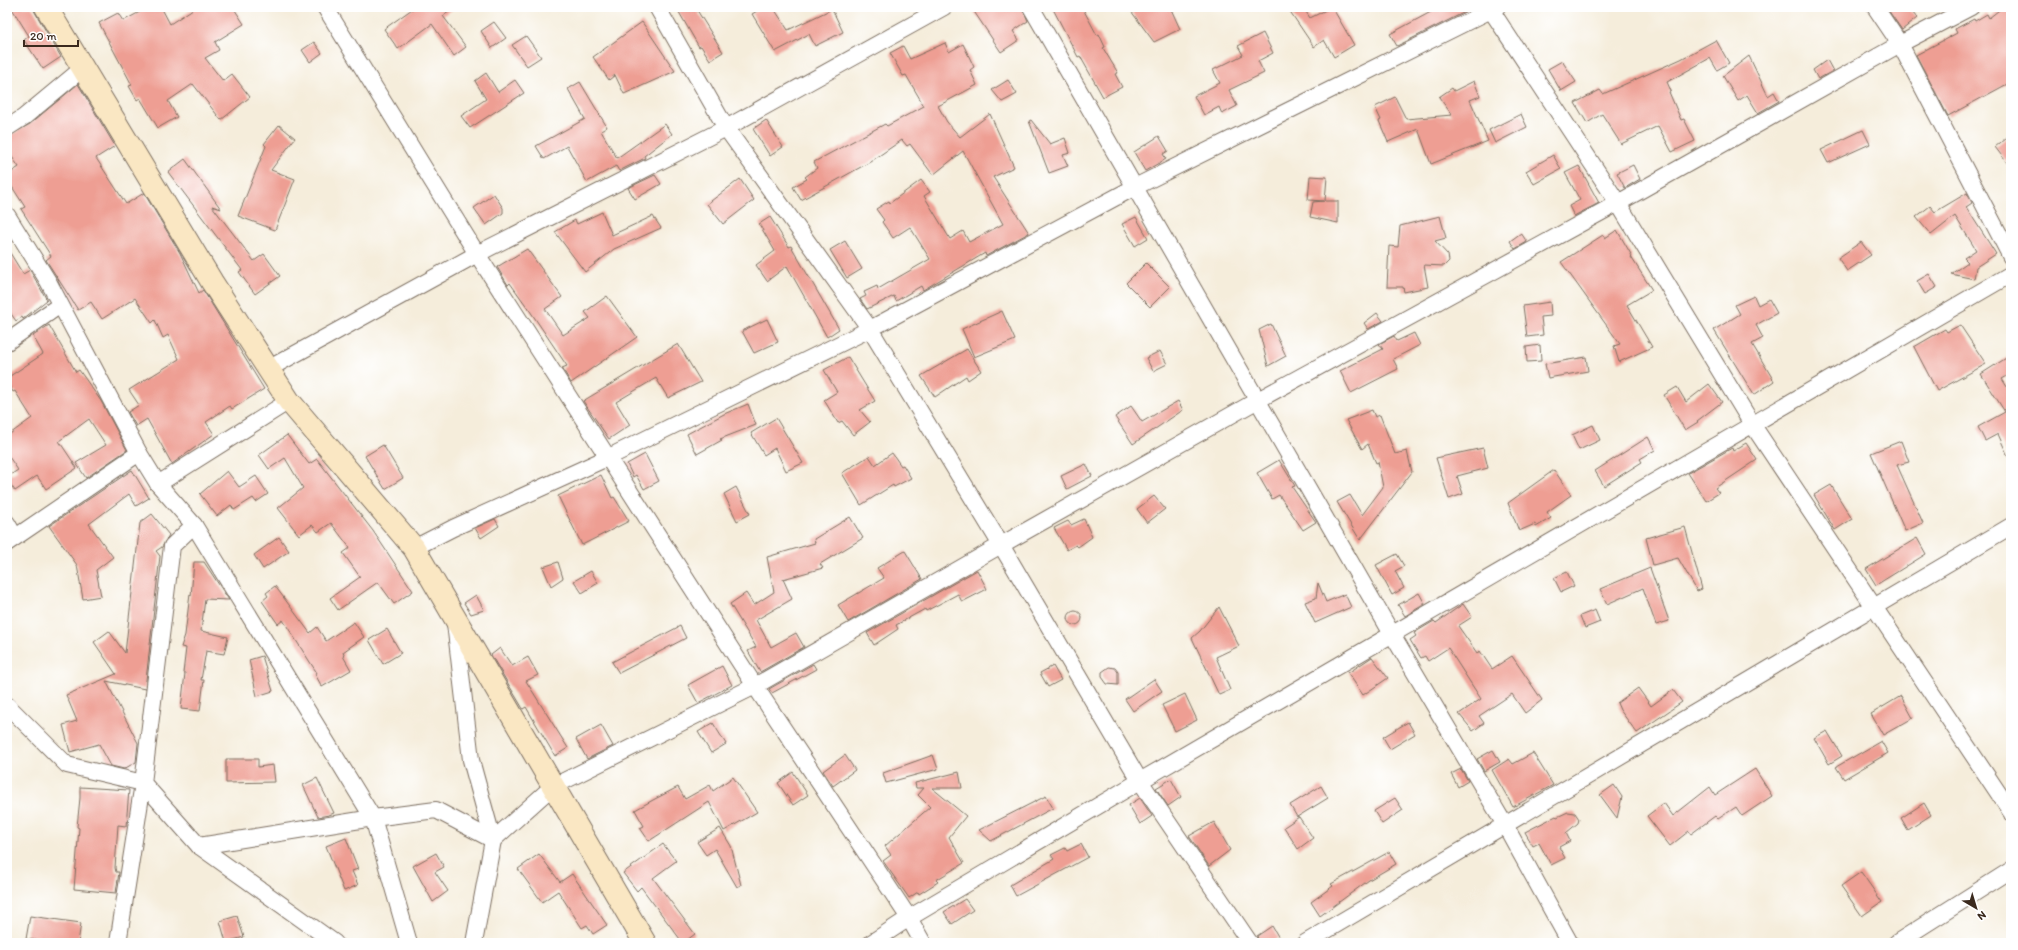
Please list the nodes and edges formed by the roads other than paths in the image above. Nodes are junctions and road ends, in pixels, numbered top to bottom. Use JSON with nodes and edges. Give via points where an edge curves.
{"nodes":[{"id":1,"x":46,"y":7,"type":"edge"},
{"id":2,"x":324,"y":7,"type":"edge"},
{"id":3,"x":657,"y":7,"type":"edge"},
{"id":4,"x":944,"y":7,"type":"edge"},
{"id":5,"x":1031,"y":7,"type":"edge"},
{"id":6,"x":1875,"y":7,"type":"edge"},
{"id":7,"x":1971,"y":7,"type":"edge"},
{"id":8,"x":1492,"y":8,"type":"edge"},
{"id":9,"x":1900,"y":44,"type":"junction"},
{"id":10,"x":83,"y":68,"type":"junction"},
{"id":11,"x":7,"y":128,"type":"edge"},
{"id":12,"x":726,"y":128,"type":"junction"},
{"id":13,"x":1135,"y":187,"type":"junction"},
{"id":14,"x":1618,"y":203,"type":"junction"},
{"id":15,"x":7,"y":215,"type":"edge"},
{"id":16,"x":477,"y":254,"type":"junction"},
{"id":17,"x":2011,"y":257,"type":"edge"},
{"id":18,"x":2011,"y":274,"type":"edge"},
{"id":19,"x":60,"y":305,"type":"junction"},
{"id":20,"x":870,"y":329,"type":"junction"},
{"id":21,"x":7,"y":342,"type":"edge"},
{"id":22,"x":268,"y":369,"type":"junction"},
{"id":23,"x":1258,"y":400,"type":"junction"},
{"id":24,"x":289,"y":401,"type":"junction"},
{"id":25,"x":1752,"y":424,"type":"junction"},
{"id":26,"x":139,"y":453,"type":"junction"},
{"id":27,"x":609,"y":457,"type":"junction"},
{"id":28,"x":158,"y":484,"type":"junction"},
{"id":29,"x":194,"y":525,"type":"junction"},
{"id":30,"x":2011,"y":526,"type":"edge"},
{"id":31,"x":10,"y":534,"type":"edge"},
{"id":32,"x":1001,"y":545,"type":"junction"},
{"id":33,"x":414,"y":548,"type":"junction"},
{"id":34,"x":1875,"y":607,"type":"junction"},
{"id":35,"x":454,"y":618,"type":"junction"},
{"id":36,"x":1392,"y":634,"type":"junction"},
{"id":37,"x":756,"y":686,"type":"junction"},
{"id":38,"x":7,"y":705,"type":"edge"},
{"id":39,"x":1140,"y":781,"type":"junction"},
{"id":40,"x":143,"y":783,"type":"junction"},
{"id":41,"x":552,"y":787,"type":"junction"},
{"id":42,"x":2011,"y":812,"type":"edge"},
{"id":43,"x":373,"y":818,"type":"junction"},
{"id":44,"x":1505,"y":824,"type":"junction"},
{"id":45,"x":493,"y":840,"type":"junction"},
{"id":46,"x":199,"y":846,"type":"junction"},
{"id":47,"x":2011,"y":870,"type":"edge"},
{"id":48,"x":909,"y":918,"type":"junction"},
{"id":49,"x":118,"y":943,"type":"edge"},
{"id":50,"x":335,"y":943,"type":"edge"},
{"id":51,"x":409,"y":943,"type":"edge"},
{"id":52,"x":474,"y":943,"type":"edge"},
{"id":53,"x":645,"y":943,"type":"edge"},
{"id":54,"x":871,"y":943,"type":"edge"},
{"id":55,"x":923,"y":943,"type":"edge"},
{"id":56,"x":1250,"y":943,"type":"edge"},
{"id":57,"x":1305,"y":943,"type":"edge"},
{"id":58,"x":1570,"y":943,"type":"edge"},
{"id":59,"x":1896,"y":943,"type":"edge"}],
"edges":[{"from":1,"to":10,"type":"main road"},
{"from":2,"to":16,"type":"street"},
{"from":3,"to":12,"type":"street"},
{"from":4,"to":12,"type":"street"},
{"from":5,"to":13,"type":"street"},
{"from":6,"to":9,"type":"street"},
{"from":7,"to":9,"type":"street"},
{"from":8,"to":13,"type":"street"},
{"from":8,"to":14,"type":"street"},
{"from":9,"to":14,"type":"street"},
{"from":9,"to":17,"type":"street"},
{"from":10,"to":11,"type":"street"},
{"from":10,"to":22,"type":"main road","via":[[212,282]]},
{"from":12,"to":16,"type":"street"},
{"from":12,"to":20,"type":"street"},
{"from":13,"to":20,"type":"street"},
{"from":13,"to":23,"type":"street"},
{"from":14,"to":23,"type":"street"},
{"from":14,"to":25,"type":"street"},
{"from":15,"to":19,"type":"street"},
{"from":16,"to":22,"type":"street"},
{"from":16,"to":27,"type":"street"},
{"from":18,"to":25,"type":"street"},
{"from":19,"to":21,"type":"street"},
{"from":19,"to":26,"type":"street"},
{"from":20,"to":27,"type":"street"},
{"from":20,"to":32,"type":"street"},
{"from":22,"to":24,"type":"main road"},
{"from":23,"to":32,"type":"street"},
{"from":23,"to":36,"type":"street"},
{"from":24,"to":28,"type":"street"},
{"from":24,"to":33,"type":"main road"},
{"from":25,"to":34,"type":"street"},
{"from":25,"to":36,"type":"street"},
{"from":26,"to":28,"type":"street"},
{"from":26,"to":31,"type":"street"},
{"from":27,"to":33,"type":"street"},
{"from":27,"to":37,"type":"street"},
{"from":28,"to":29,"type":"street"},
{"from":29,"to":40,"type":"street","via":[[172,546]]},
{"from":29,"to":43,"type":"street"},
{"from":30,"to":34,"type":"street"},
{"from":32,"to":37,"type":"street"},
{"from":32,"to":39,"type":"street"},
{"from":33,"to":35,"type":"main road"},
{"from":34,"to":42,"type":"street"},
{"from":34,"to":44,"type":"street"},
{"from":35,"to":41,"type":"main road"},
{"from":35,"to":45,"type":"street","via":[[471,760]]},
{"from":36,"to":39,"type":"street"},
{"from":36,"to":44,"type":"street"},
{"from":37,"to":41,"type":"street"},
{"from":37,"to":48,"type":"street"},
{"from":38,"to":40,"type":"street","via":[[67,765]]},
{"from":39,"to":48,"type":"street"},
{"from":39,"to":56,"type":"street"},
{"from":40,"to":46,"type":"street"},
{"from":40,"to":49,"type":"street"},
{"from":41,"to":45,"type":"street"},
{"from":41,"to":53,"type":"main road"},
{"from":43,"to":45,"type":"street","via":[[436,810]]},
{"from":43,"to":46,"type":"street"},
{"from":43,"to":51,"type":"street"},
{"from":44,"to":57,"type":"street"},
{"from":44,"to":58,"type":"street"},
{"from":45,"to":52,"type":"street"},
{"from":46,"to":50,"type":"street"},
{"from":47,"to":59,"type":"street"},
{"from":48,"to":54,"type":"street"},
{"from":48,"to":55,"type":"street"}]}
